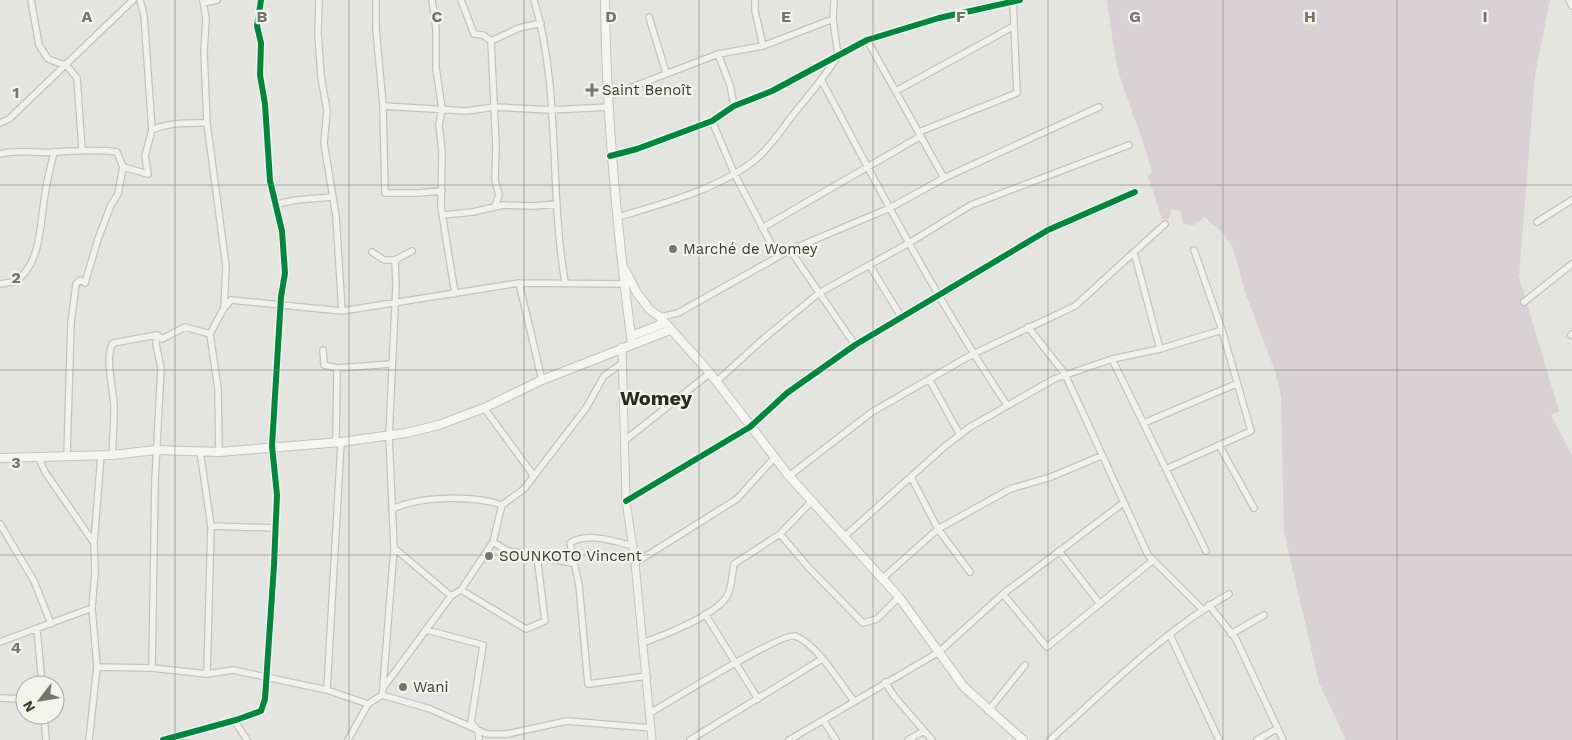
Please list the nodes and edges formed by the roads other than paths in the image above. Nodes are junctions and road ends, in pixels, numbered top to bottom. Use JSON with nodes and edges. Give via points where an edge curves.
{"nodes":[{"id":1,"x":32,"y":0,"type":"edge"},
{"id":2,"x":133,"y":0,"type":"edge"},
{"id":3,"x":140,"y":0,"type":"edge"},
{"id":4,"x":217,"y":0,"type":"edge"},
{"id":5,"x":261,"y":0,"type":"edge"},
{"id":6,"x":319,"y":0,"type":"edge"},
{"id":7,"x":376,"y":0,"type":"edge"},
{"id":8,"x":432,"y":0,"type":"edge"},
{"id":9,"x":462,"y":0,"type":"edge"},
{"id":10,"x":534,"y":0,"type":"edge"},
{"id":11,"x":605,"y":0,"type":"edge"},
{"id":12,"x":755,"y":0,"type":"edge"},
{"id":13,"x":834,"y":0,"type":"edge"},
{"id":14,"x":1020,"y":0,"type":"edge"},
{"id":15,"x":1569,"y":0,"type":"edge"},
{"id":16,"x":1013,"y":1,"type":"junction"},
{"id":17,"x":204,"y":2,"type":"edge"},
{"id":18,"x":995,"y":2,"type":"edge"},
{"id":19,"x":1572,"y":6,"type":"edge"},
{"id":20,"x":649,"y":17,"type":"dead end"},
{"id":21,"x":833,"y":19,"type":"junction"},
{"id":22,"x":541,"y":23,"type":"junction"},
{"id":23,"x":1014,"y":26,"type":"junction"},
{"id":24,"x":867,"y":40,"type":"junction"},
{"id":25,"x":491,"y":41,"type":"junction"},
{"id":26,"x":763,"y":46,"type":"junction"},
{"id":27,"x":718,"y":54,"type":"junction"},
{"id":28,"x":838,"y":56,"type":"junction"},
{"id":29,"x":66,"y":66,"type":"junction"},
{"id":30,"x":666,"y":73,"type":"junction"},
{"id":31,"x":822,"y":81,"type":"junction"},
{"id":32,"x":896,"y":91,"type":"junction"},
{"id":33,"x":609,"y":96,"type":"junction"},
{"id":34,"x":383,"y":106,"type":"junction"},
{"id":35,"x":734,"y":106,"type":"junction"},
{"id":36,"x":494,"y":107,"type":"junction"},
{"id":37,"x":610,"y":107,"type":"junction"},
{"id":38,"x":1099,"y":107,"type":"dead end"},
{"id":39,"x":442,"y":108,"type":"junction"},
{"id":40,"x":550,"y":110,"type":"junction"},
{"id":41,"x":712,"y":121,"type":"junction"},
{"id":42,"x":207,"y":123,"type":"junction"},
{"id":43,"x":0,"y":124,"type":"edge"},
{"id":44,"x":152,"y":130,"type":"junction"},
{"id":45,"x":920,"y":134,"type":"junction"},
{"id":46,"x":1129,"y":145,"type":"dead end"},
{"id":47,"x":82,"y":149,"type":"junction"},
{"id":48,"x":54,"y":152,"type":"junction"},
{"id":49,"x":0,"y":154,"type":"edge"},
{"id":50,"x":610,"y":156,"type":"junction"},
{"id":51,"x":867,"y":166,"type":"junction"},
{"id":52,"x":123,"y":167,"type":"junction"},
{"id":53,"x":734,"y":173,"type":"junction"},
{"id":54,"x":944,"y":178,"type":"junction"},
{"id":55,"x":442,"y":190,"type":"junction"},
{"id":56,"x":1135,"y":192,"type":"dead end"},
{"id":57,"x":332,"y":197,"type":"junction"},
{"id":58,"x":1572,"y":200,"type":"edge"},
{"id":59,"x":277,"y":204,"type":"junction"},
{"id":60,"x":557,"y":204,"type":"junction"},
{"id":61,"x":495,"y":206,"type":"junction"},
{"id":62,"x":890,"y":208,"type":"junction"},
{"id":63,"x":442,"y":215,"type":"junction"},
{"id":64,"x":618,"y":217,"type":"junction"},
{"id":65,"x":1537,"y":222,"type":"dead end"},
{"id":66,"x":1165,"y":224,"type":"dead end"},
{"id":67,"x":762,"y":228,"type":"junction"},
{"id":68,"x":909,"y":243,"type":"junction"},
{"id":69,"x":790,"y":250,"type":"junction"},
{"id":70,"x":1194,"y":250,"type":"dead end"},
{"id":71,"x":412,"y":251,"type":"dead end"},
{"id":72,"x":372,"y":252,"type":"dead end"},
{"id":73,"x":1134,"y":252,"type":"junction"},
{"id":74,"x":778,"y":258,"type":"junction"},
{"id":75,"x":395,"y":260,"type":"junction"},
{"id":76,"x":1572,"y":264,"type":"edge"},
{"id":77,"x":870,"y":266,"type":"junction"},
{"id":78,"x":625,"y":270,"type":"junction"},
{"id":79,"x":519,"y":282,"type":"junction"},
{"id":80,"x":565,"y":282,"type":"junction"},
{"id":81,"x":0,"y":284,"type":"edge"},
{"id":82,"x":624,"y":284,"type":"junction"},
{"id":83,"x":455,"y":294,"type":"junction"},
{"id":84,"x":819,"y":294,"type":"junction"},
{"id":85,"x":940,"y":296,"type":"junction"},
{"id":86,"x":395,"y":302,"type":"junction"},
{"id":87,"x":1524,"y":302,"type":"dead end"},
{"id":88,"x":281,"y":306,"type":"junction"},
{"id":89,"x":224,"y":308,"type":"junction"},
{"id":90,"x":342,"y":311,"type":"junction"},
{"id":91,"x":902,"y":318,"type":"junction"},
{"id":92,"x":662,"y":320,"type":"junction"},
{"id":93,"x":1028,"y":327,"type":"junction"},
{"id":94,"x":670,"y":330,"type":"junction"},
{"id":95,"x":1222,"y":330,"type":"junction"},
{"id":96,"x":210,"y":334,"type":"junction"},
{"id":97,"x":157,"y":335,"type":"junction"},
{"id":98,"x":631,"y":340,"type":"junction"},
{"id":99,"x":855,"y":345,"type":"junction"},
{"id":100,"x":622,"y":348,"type":"junction"},
{"id":101,"x":1160,"y":349,"type":"junction"},
{"id":102,"x":323,"y":350,"type":"dead end"},
{"id":103,"x":973,"y":354,"type":"junction"},
{"id":104,"x":1112,"y":359,"type":"junction"},
{"id":105,"x":391,"y":364,"type":"junction"},
{"id":106,"x":621,"y":364,"type":"junction"},
{"id":107,"x":337,"y":368,"type":"junction"},
{"id":108,"x":710,"y":373,"type":"junction"},
{"id":109,"x":1065,"y":374,"type":"junction"},
{"id":110,"x":928,"y":379,"type":"junction"},
{"id":111,"x":542,"y":380,"type":"junction"},
{"id":112,"x":716,"y":382,"type":"junction"},
{"id":113,"x":1236,"y":384,"type":"junction"},
{"id":114,"x":1007,"y":405,"type":"junction"},
{"id":115,"x":484,"y":408,"type":"junction"},
{"id":116,"x":1144,"y":424,"type":"junction"},
{"id":117,"x":750,"y":427,"type":"junction"},
{"id":118,"x":960,"y":435,"type":"junction"},
{"id":119,"x":389,"y":436,"type":"junction"},
{"id":120,"x":624,"y":441,"type":"junction"},
{"id":121,"x":338,"y":442,"type":"junction"},
{"id":122,"x":272,"y":446,"type":"junction"},
{"id":123,"x":1219,"y":446,"type":"junction"},
{"id":124,"x":156,"y":450,"type":"junction"},
{"id":125,"x":200,"y":451,"type":"junction"},
{"id":126,"x":219,"y":452,"type":"junction"},
{"id":127,"x":67,"y":455,"type":"junction"},
{"id":128,"x":101,"y":455,"type":"junction"},
{"id":129,"x":112,"y":455,"type":"junction"},
{"id":130,"x":38,"y":456,"type":"junction"},
{"id":131,"x":1101,"y":456,"type":"junction"},
{"id":132,"x":0,"y":458,"type":"edge"},
{"id":133,"x":774,"y":458,"type":"junction"},
{"id":134,"x":1166,"y":469,"type":"junction"},
{"id":135,"x":534,"y":476,"type":"junction"},
{"id":136,"x":789,"y":476,"type":"junction"},
{"id":137,"x":911,"y":477,"type":"junction"},
{"id":138,"x":626,"y":501,"type":"junction"},
{"id":139,"x":812,"y":501,"type":"junction"},
{"id":140,"x":1124,"y":503,"type":"junction"},
{"id":141,"x":502,"y":505,"type":"junction"},
{"id":142,"x":1254,"y":508,"type":"dead end"},
{"id":143,"x":392,"y":509,"type":"junction"},
{"id":144,"x":0,"y":524,"type":"edge"},
{"id":145,"x":211,"y":526,"type":"junction"},
{"id":146,"x":276,"y":528,"type":"junction"},
{"id":147,"x":938,"y":529,"type":"junction"},
{"id":148,"x":780,"y":534,"type":"junction"},
{"id":149,"x":845,"y":536,"type":"junction"},
{"id":150,"x":493,"y":542,"type":"junction"},
{"id":151,"x":94,"y":543,"type":"junction"},
{"id":152,"x":633,"y":546,"type":"junction"},
{"id":153,"x":394,"y":548,"type":"junction"},
{"id":154,"x":1059,"y":551,"type":"junction"},
{"id":155,"x":1206,"y":551,"type":"dead end"},
{"id":156,"x":537,"y":556,"type":"junction"},
{"id":157,"x":1152,"y":561,"type":"junction"},
{"id":158,"x":572,"y":563,"type":"junction"},
{"id":159,"x":635,"y":563,"type":"junction"},
{"id":160,"x":970,"y":572,"type":"dead end"},
{"id":161,"x":883,"y":578,"type":"junction"},
{"id":162,"x":462,"y":590,"type":"junction"},
{"id":163,"x":1003,"y":594,"type":"junction"},
{"id":164,"x":1229,"y":594,"type":"dead end"},
{"id":165,"x":451,"y":596,"type":"junction"},
{"id":166,"x":899,"y":597,"type":"junction"},
{"id":167,"x":1100,"y":604,"type":"junction"},
{"id":168,"x":1209,"y":606,"type":"junction"},
{"id":169,"x":92,"y":608,"type":"junction"},
{"id":170,"x":1203,"y":610,"type":"junction"},
{"id":171,"x":705,"y":614,"type":"junction"},
{"id":172,"x":1264,"y":615,"type":"dead end"},
{"id":173,"x":51,"y":624,"type":"junction"},
{"id":174,"x":37,"y":629,"type":"junction"},
{"id":175,"x":427,"y":630,"type":"junction"},
{"id":176,"x":1231,"y":634,"type":"junction"},
{"id":177,"x":1170,"y":636,"type":"junction"},
{"id":178,"x":0,"y":642,"type":"edge"},
{"id":179,"x":642,"y":643,"type":"junction"},
{"id":180,"x":939,"y":652,"type":"junction"},
{"id":181,"x":822,"y":659,"type":"junction"},
{"id":182,"x":736,"y":663,"type":"junction"},
{"id":183,"x":1025,"y":665,"type":"dead end"},
{"id":184,"x":97,"y":667,"type":"junction"},
{"id":185,"x":152,"y":668,"type":"junction"},
{"id":186,"x":207,"y":674,"type":"junction"},
{"id":187,"x":41,"y":675,"type":"edge"},
{"id":188,"x":646,"y":676,"type":"junction"},
{"id":189,"x":266,"y":678,"type":"junction"},
{"id":190,"x":885,"y":682,"type":"junction"},
{"id":191,"x":383,"y":688,"type":"junction"},
{"id":192,"x":328,"y":690,"type":"junction"},
{"id":193,"x":382,"y":695,"type":"junction"},
{"id":194,"x":0,"y":698,"type":"edge"},
{"id":195,"x":758,"y":698,"type":"junction"},
{"id":196,"x":15,"y":699,"type":"edge"},
{"id":197,"x":854,"y":701,"type":"junction"},
{"id":198,"x":368,"y":704,"type":"junction"},
{"id":199,"x":988,"y":711,"type":"junction"},
{"id":200,"x":650,"y":712,"type":"junction"},
{"id":201,"x":234,"y":720,"type":"junction"},
{"id":202,"x":823,"y":720,"type":"junction"},
{"id":203,"x":45,"y":725,"type":"edge"},
{"id":204,"x":651,"y":728,"type":"junction"},
{"id":205,"x":1278,"y":728,"type":"junction"},
{"id":206,"x":478,"y":731,"type":"junction"},
{"id":207,"x":924,"y":731,"type":"junction"},
{"id":208,"x":46,"y":740,"type":"edge"},
{"id":209,"x":89,"y":740,"type":"edge"},
{"id":210,"x":163,"y":740,"type":"edge"},
{"id":211,"x":170,"y":740,"type":"edge"},
{"id":212,"x":247,"y":740,"type":"edge"},
{"id":213,"x":348,"y":740,"type":"edge"},
{"id":214,"x":479,"y":740,"type":"edge"},
{"id":215,"x":652,"y":740,"type":"edge"},
{"id":216,"x":690,"y":740,"type":"edge"},
{"id":217,"x":789,"y":740,"type":"edge"},
{"id":218,"x":836,"y":740,"type":"edge"},
{"id":219,"x":908,"y":740,"type":"edge"},
{"id":220,"x":932,"y":740,"type":"edge"},
{"id":221,"x":1024,"y":740,"type":"edge"},
{"id":222,"x":1050,"y":740,"type":"edge"},
{"id":223,"x":1219,"y":740,"type":"edge"},
{"id":224,"x":1257,"y":740,"type":"edge"},
{"id":225,"x":1283,"y":740,"type":"edge"}],
"edges":[{"from":1,"to":29,"type":"street","via":[[39,45],[48,59]]},
{"from":2,"to":29,"type":"street"},
{"from":3,"to":44,"type":"street","via":[[144,15]]},
{"from":4,"to":17,"type":"street"},
{"from":5,"to":59,"type":"street","via":[[257,26],[261,43],[260,75],[270,181]]},
{"from":6,"to":57,"type":"street","via":[[321,77],[327,110],[324,144]]},
{"from":7,"to":34,"type":"street"},
{"from":8,"to":39,"type":"street"},
{"from":9,"to":25,"type":"street","via":[[474,34],[483,35]]},
{"from":10,"to":22,"type":"street"},
{"from":11,"to":33,"type":"main road"},
{"from":12,"to":26,"type":"street"},
{"from":13,"to":21,"type":"street"},
{"from":14,"to":16,"type":"street"},
{"from":15,"to":19,"type":"street"},
{"from":16,"to":18,"type":"street"},
{"from":16,"to":23,"type":"street"},
{"from":17,"to":42,"type":"street"},
{"from":18,"to":24,"type":"street"},
{"from":20,"to":30,"type":"street"},
{"from":21,"to":26,"type":"street"},
{"from":21,"to":28,"type":"street"},
{"from":22,"to":25,"type":"street","via":[[519,28]]},
{"from":22,"to":40,"type":"street"},
{"from":23,"to":32,"type":"street"},
{"from":23,"to":45,"type":"street","via":[[1018,93]]},
{"from":24,"to":28,"type":"street"},
{"from":24,"to":32,"type":"street"},
{"from":25,"to":36,"type":"street"},
{"from":26,"to":27,"type":"street"},
{"from":27,"to":30,"type":"street"},
{"from":27,"to":35,"type":"street"},
{"from":28,"to":31,"type":"street"},
{"from":28,"to":35,"type":"street","via":[[772,91]]},
{"from":29,"to":43,"type":"street"},
{"from":29,"to":47,"type":"street","via":[[77,78]]},
{"from":30,"to":33,"type":"street"},
{"from":31,"to":51,"type":"street"},
{"from":31,"to":53,"type":"street","via":[[755,160]]},
{"from":32,"to":45,"type":"street"},
{"from":33,"to":37,"type":"main road"},
{"from":34,"to":39,"type":"street"},
{"from":34,"to":55,"type":"street","via":[[385,193]]},
{"from":35,"to":41,"type":"street"},
{"from":36,"to":39,"type":"street","via":[[467,111]]},
{"from":36,"to":40,"type":"street"},
{"from":36,"to":61,"type":"street","via":[[495,180],[499,195]]},
{"from":37,"to":40,"type":"street"},
{"from":37,"to":50,"type":"main road"},
{"from":38,"to":54,"type":"street"},
{"from":39,"to":55,"type":"street","via":[[439,125]]},
{"from":40,"to":60,"type":"street"},
{"from":41,"to":50,"type":"street"},
{"from":41,"to":53,"type":"street"},
{"from":42,"to":44,"type":"street","via":[[160,126]]},
{"from":42,"to":89,"type":"street","via":[[226,266]]},
{"from":44,"to":52,"type":"street","via":[[145,156],[148,174]]},
{"from":45,"to":51,"type":"street"},
{"from":45,"to":54,"type":"street"},
{"from":46,"to":68,"type":"street","via":[[971,205]]},
{"from":47,"to":48,"type":"street"},
{"from":47,"to":52,"type":"street","via":[[117,152]]},
{"from":48,"to":49,"type":"street","via":[[12,151]]},
{"from":48,"to":81,"type":"street","via":[[42,225],[30,266],[17,281]]},
{"from":50,"to":64,"type":"main road"},
{"from":51,"to":62,"type":"street"},
{"from":51,"to":67,"type":"street"},
{"from":52,"to":127,"type":"street","via":[[118,194],[98,238],[85,283],[80,280],[76,284],[71,323]]},
{"from":53,"to":64,"type":"street","via":[[696,191]]},
{"from":53,"to":67,"type":"street"},
{"from":54,"to":62,"type":"street"},
{"from":55,"to":63,"type":"street"},
{"from":56,"to":85,"type":"street","via":[[1048,230],[976,271]]},
{"from":57,"to":59,"type":"street"},
{"from":57,"to":90,"type":"street"},
{"from":58,"to":65,"type":"street"},
{"from":59,"to":88,"type":"street","via":[[285,274]]},
{"from":60,"to":61,"type":"street"},
{"from":60,"to":80,"type":"street"},
{"from":61,"to":63,"type":"street"},
{"from":62,"to":68,"type":"street"},
{"from":62,"to":69,"type":"street"},
{"from":63,"to":83,"type":"street"},
{"from":64,"to":78,"type":"main road"},
{"from":66,"to":73,"type":"street"},
{"from":67,"to":74,"type":"street"},
{"from":68,"to":77,"type":"street"},
{"from":68,"to":85,"type":"street"},
{"from":69,"to":74,"type":"street"},
{"from":69,"to":84,"type":"street"},
{"from":70,"to":95,"type":"street"},
{"from":71,"to":75,"type":"street"},
{"from":72,"to":75,"type":"street","via":[[384,260]]},
{"from":73,"to":93,"type":"street","via":[[1075,306]]},
{"from":73,"to":101,"type":"street"},
{"from":74,"to":92,"type":"street"},
{"from":75,"to":86,"type":"street"},
{"from":76,"to":87,"type":"street"},
{"from":77,"to":84,"type":"street"},
{"from":77,"to":91,"type":"street"},
{"from":78,"to":82,"type":"main road"},
{"from":78,"to":92,"type":"main road","via":[[637,294]]},
{"from":79,"to":80,"type":"street"},
{"from":79,"to":83,"type":"street"},
{"from":79,"to":111,"type":"street"},
{"from":80,"to":82,"type":"street"},
{"from":82,"to":98,"type":"main road"},
{"from":83,"to":86,"type":"street"},
{"from":84,"to":99,"type":"street"},
{"from":84,"to":112,"type":"street"},
{"from":85,"to":91,"type":"street"},
{"from":85,"to":103,"type":"street"},
{"from":86,"to":90,"type":"street"},
{"from":86,"to":105,"type":"street"},
{"from":88,"to":89,"type":"street","via":[[230,300]]},
{"from":88,"to":90,"type":"street"},
{"from":88,"to":122,"type":"street"},
{"from":89,"to":96,"type":"street"},
{"from":91,"to":99,"type":"street"},
{"from":92,"to":94,"type":"main road"},
{"from":92,"to":98,"type":"main road"},
{"from":93,"to":103,"type":"street"},
{"from":93,"to":109,"type":"street"},
{"from":94,"to":98,"type":"main road"},
{"from":94,"to":108,"type":"main road"},
{"from":95,"to":101,"type":"street"},
{"from":95,"to":113,"type":"street"},
{"from":96,"to":97,"type":"street","via":[[185,327],[162,339]]},
{"from":96,"to":126,"type":"street","via":[[218,389]]},
{"from":97,"to":124,"type":"street","via":[[161,368]]},
{"from":97,"to":129,"type":"street","via":[[117,341],[111,346]]},
{"from":98,"to":100,"type":"main road"},
{"from":99,"to":117,"type":"street","via":[[787,394]]},
{"from":100,"to":106,"type":"street"},
{"from":100,"to":111,"type":"main road"},
{"from":101,"to":104,"type":"street"},
{"from":102,"to":107,"type":"street","via":[[324,365]]},
{"from":103,"to":110,"type":"street"},
{"from":103,"to":114,"type":"street"},
{"from":104,"to":109,"type":"street"},
{"from":104,"to":116,"type":"street"},
{"from":105,"to":107,"type":"street"},
{"from":105,"to":119,"type":"street"},
{"from":106,"to":120,"type":"street"},
{"from":106,"to":135,"type":"street","via":[[604,376],[586,408]]},
{"from":107,"to":121,"type":"street"},
{"from":108,"to":112,"type":"main road"},
{"from":108,"to":120,"type":"street"},
{"from":109,"to":114,"type":"street"},
{"from":109,"to":131,"type":"street"},
{"from":110,"to":118,"type":"street"},
{"from":110,"to":136,"type":"street","via":[[872,412]]},
{"from":111,"to":115,"type":"main road"},
{"from":112,"to":117,"type":"main road"},
{"from":113,"to":116,"type":"street"},
{"from":113,"to":123,"type":"street","via":[[1251,431]]},
{"from":114,"to":118,"type":"street"},
{"from":115,"to":119,"type":"main road","via":[[439,425]]},
{"from":115,"to":135,"type":"street"},
{"from":116,"to":134,"type":"street"},
{"from":117,"to":133,"type":"main road"},
{"from":117,"to":138,"type":"street"},
{"from":118,"to":137,"type":"street"},
{"from":119,"to":121,"type":"main road"},
{"from":119,"to":143,"type":"street"},
{"from":120,"to":138,"type":"street"},
{"from":121,"to":122,"type":"main road"},
{"from":121,"to":192,"type":"street"},
{"from":122,"to":126,"type":"main road"},
{"from":122,"to":146,"type":"street","via":[[277,496]]},
{"from":123,"to":134,"type":"street"},
{"from":123,"to":142,"type":"street"},
{"from":124,"to":125,"type":"main road"},
{"from":124,"to":129,"type":"main road"},
{"from":124,"to":185,"type":"street"},
{"from":125,"to":126,"type":"main road"},
{"from":125,"to":145,"type":"street"},
{"from":127,"to":128,"type":"main road"},
{"from":127,"to":130,"type":"main road"},
{"from":128,"to":129,"type":"main road"},
{"from":128,"to":151,"type":"street"},
{"from":130,"to":132,"type":"main road"},
{"from":130,"to":151,"type":"street","via":[[45,472]]},
{"from":131,"to":140,"type":"street"},
{"from":131,"to":147,"type":"street","via":[[1051,477],[1018,485]]},
{"from":133,"to":136,"type":"main road"},
{"from":133,"to":159,"type":"street","via":[[737,499]]},
{"from":134,"to":155,"type":"street"},
{"from":135,"to":141,"type":"street","via":[[524,489]]},
{"from":136,"to":139,"type":"main road"},
{"from":137,"to":147,"type":"street"},
{"from":137,"to":149,"type":"street"},
{"from":138,"to":152,"type":"street"},
{"from":139,"to":148,"type":"street"},
{"from":139,"to":149,"type":"main road"},
{"from":140,"to":154,"type":"street"},
{"from":140,"to":157,"type":"street"},
{"from":141,"to":143,"type":"street","via":[[486,499],[469,498],[406,503]]},
{"from":141,"to":150,"type":"street"},
{"from":143,"to":153,"type":"street"},
{"from":144,"to":173,"type":"street","via":[[34,580]]},
{"from":145,"to":146,"type":"street"},
{"from":145,"to":186,"type":"street"},
{"from":146,"to":189,"type":"street"},
{"from":147,"to":160,"type":"street"},
{"from":147,"to":161,"type":"street"},
{"from":148,"to":166,"type":"street","via":[[863,623],[877,619]]},
{"from":148,"to":171,"type":"street","via":[[734,564],[728,594]]},
{"from":149,"to":161,"type":"main road"},
{"from":150,"to":156,"type":"street","via":[[508,551]]},
{"from":150,"to":162,"type":"street"},
{"from":151,"to":169,"type":"street"},
{"from":152,"to":158,"type":"street","via":[[616,541],[578,538],[570,544]]},
{"from":152,"to":159,"type":"street"},
{"from":153,"to":165,"type":"street"},
{"from":153,"to":191,"type":"street"},
{"from":154,"to":163,"type":"street"},
{"from":154,"to":167,"type":"street"},
{"from":156,"to":158,"type":"street"},
{"from":156,"to":162,"type":"street","via":[[545,621],[526,629]]},
{"from":157,"to":167,"type":"street"},
{"from":157,"to":170,"type":"street"},
{"from":158,"to":188,"type":"street","via":[[579,585],[588,684]]},
{"from":159,"to":179,"type":"street"},
{"from":161,"to":166,"type":"main road"},
{"from":162,"to":165,"type":"street"},
{"from":163,"to":167,"type":"street","via":[[1047,648]]},
{"from":163,"to":180,"type":"street"},
{"from":164,"to":168,"type":"street"},
{"from":165,"to":175,"type":"street"},
{"from":166,"to":180,"type":"main road"},
{"from":168,"to":170,"type":"street"},
{"from":168,"to":176,"type":"street"},
{"from":169,"to":173,"type":"street"},
{"from":169,"to":184,"type":"street"},
{"from":170,"to":177,"type":"street"},
{"from":171,"to":179,"type":"street","via":[[674,632]]},
{"from":171,"to":182,"type":"street"},
{"from":172,"to":176,"type":"street"},
{"from":173,"to":174,"type":"street"},
{"from":174,"to":178,"type":"street"},
{"from":174,"to":187,"type":"street"},
{"from":175,"to":191,"type":"street"},
{"from":175,"to":206,"type":"street","via":[[483,645],[471,722]]},
{"from":176,"to":205,"type":"street"},
{"from":177,"to":222,"type":"street"},
{"from":177,"to":223,"type":"street"},
{"from":179,"to":188,"type":"street"},
{"from":180,"to":190,"type":"street"},
{"from":180,"to":199,"type":"main road","via":[[964,688]]},
{"from":181,"to":182,"type":"street","via":[[802,639],[793,635]]},
{"from":181,"to":195,"type":"street"},
{"from":181,"to":197,"type":"street"},
{"from":182,"to":195,"type":"street"},
{"from":182,"to":200,"type":"street"},
{"from":183,"to":199,"type":"street"},
{"from":184,"to":185,"type":"street"},
{"from":184,"to":209,"type":"street"},
{"from":185,"to":186,"type":"street"},
{"from":186,"to":189,"type":"street","via":[[233,670]]},
{"from":188,"to":200,"type":"street"},
{"from":189,"to":192,"type":"street"},
{"from":189,"to":201,"type":"street","via":[[261,711]]},
{"from":190,"to":197,"type":"street"},
{"from":190,"to":207,"type":"street"},
{"from":191,"to":193,"type":"street"},
{"from":192,"to":198,"type":"street"},
{"from":193,"to":198,"type":"street"},
{"from":193,"to":206,"type":"street","via":[[430,709]]},
{"from":194,"to":196,"type":"street"},
{"from":195,"to":216,"type":"street"},
{"from":197,"to":202,"type":"street"},
{"from":198,"to":213,"type":"street"},
{"from":199,"to":221,"type":"main road"},
{"from":200,"to":204,"type":"street"},
{"from":201,"to":211,"type":"street"},
{"from":201,"to":212,"type":"street"},
{"from":202,"to":217,"type":"street"},
{"from":202,"to":218,"type":"street"},
{"from":203,"to":208,"type":"street"},
{"from":204,"to":206,"type":"street","via":[[580,721],[506,734]]},
{"from":204,"to":215,"type":"street"},
{"from":205,"to":224,"type":"street"},
{"from":205,"to":225,"type":"street"},
{"from":206,"to":214,"type":"street"},
{"from":207,"to":219,"type":"street"},
{"from":207,"to":220,"type":"street"},
{"from":210,"to":211,"type":"street"}]}
